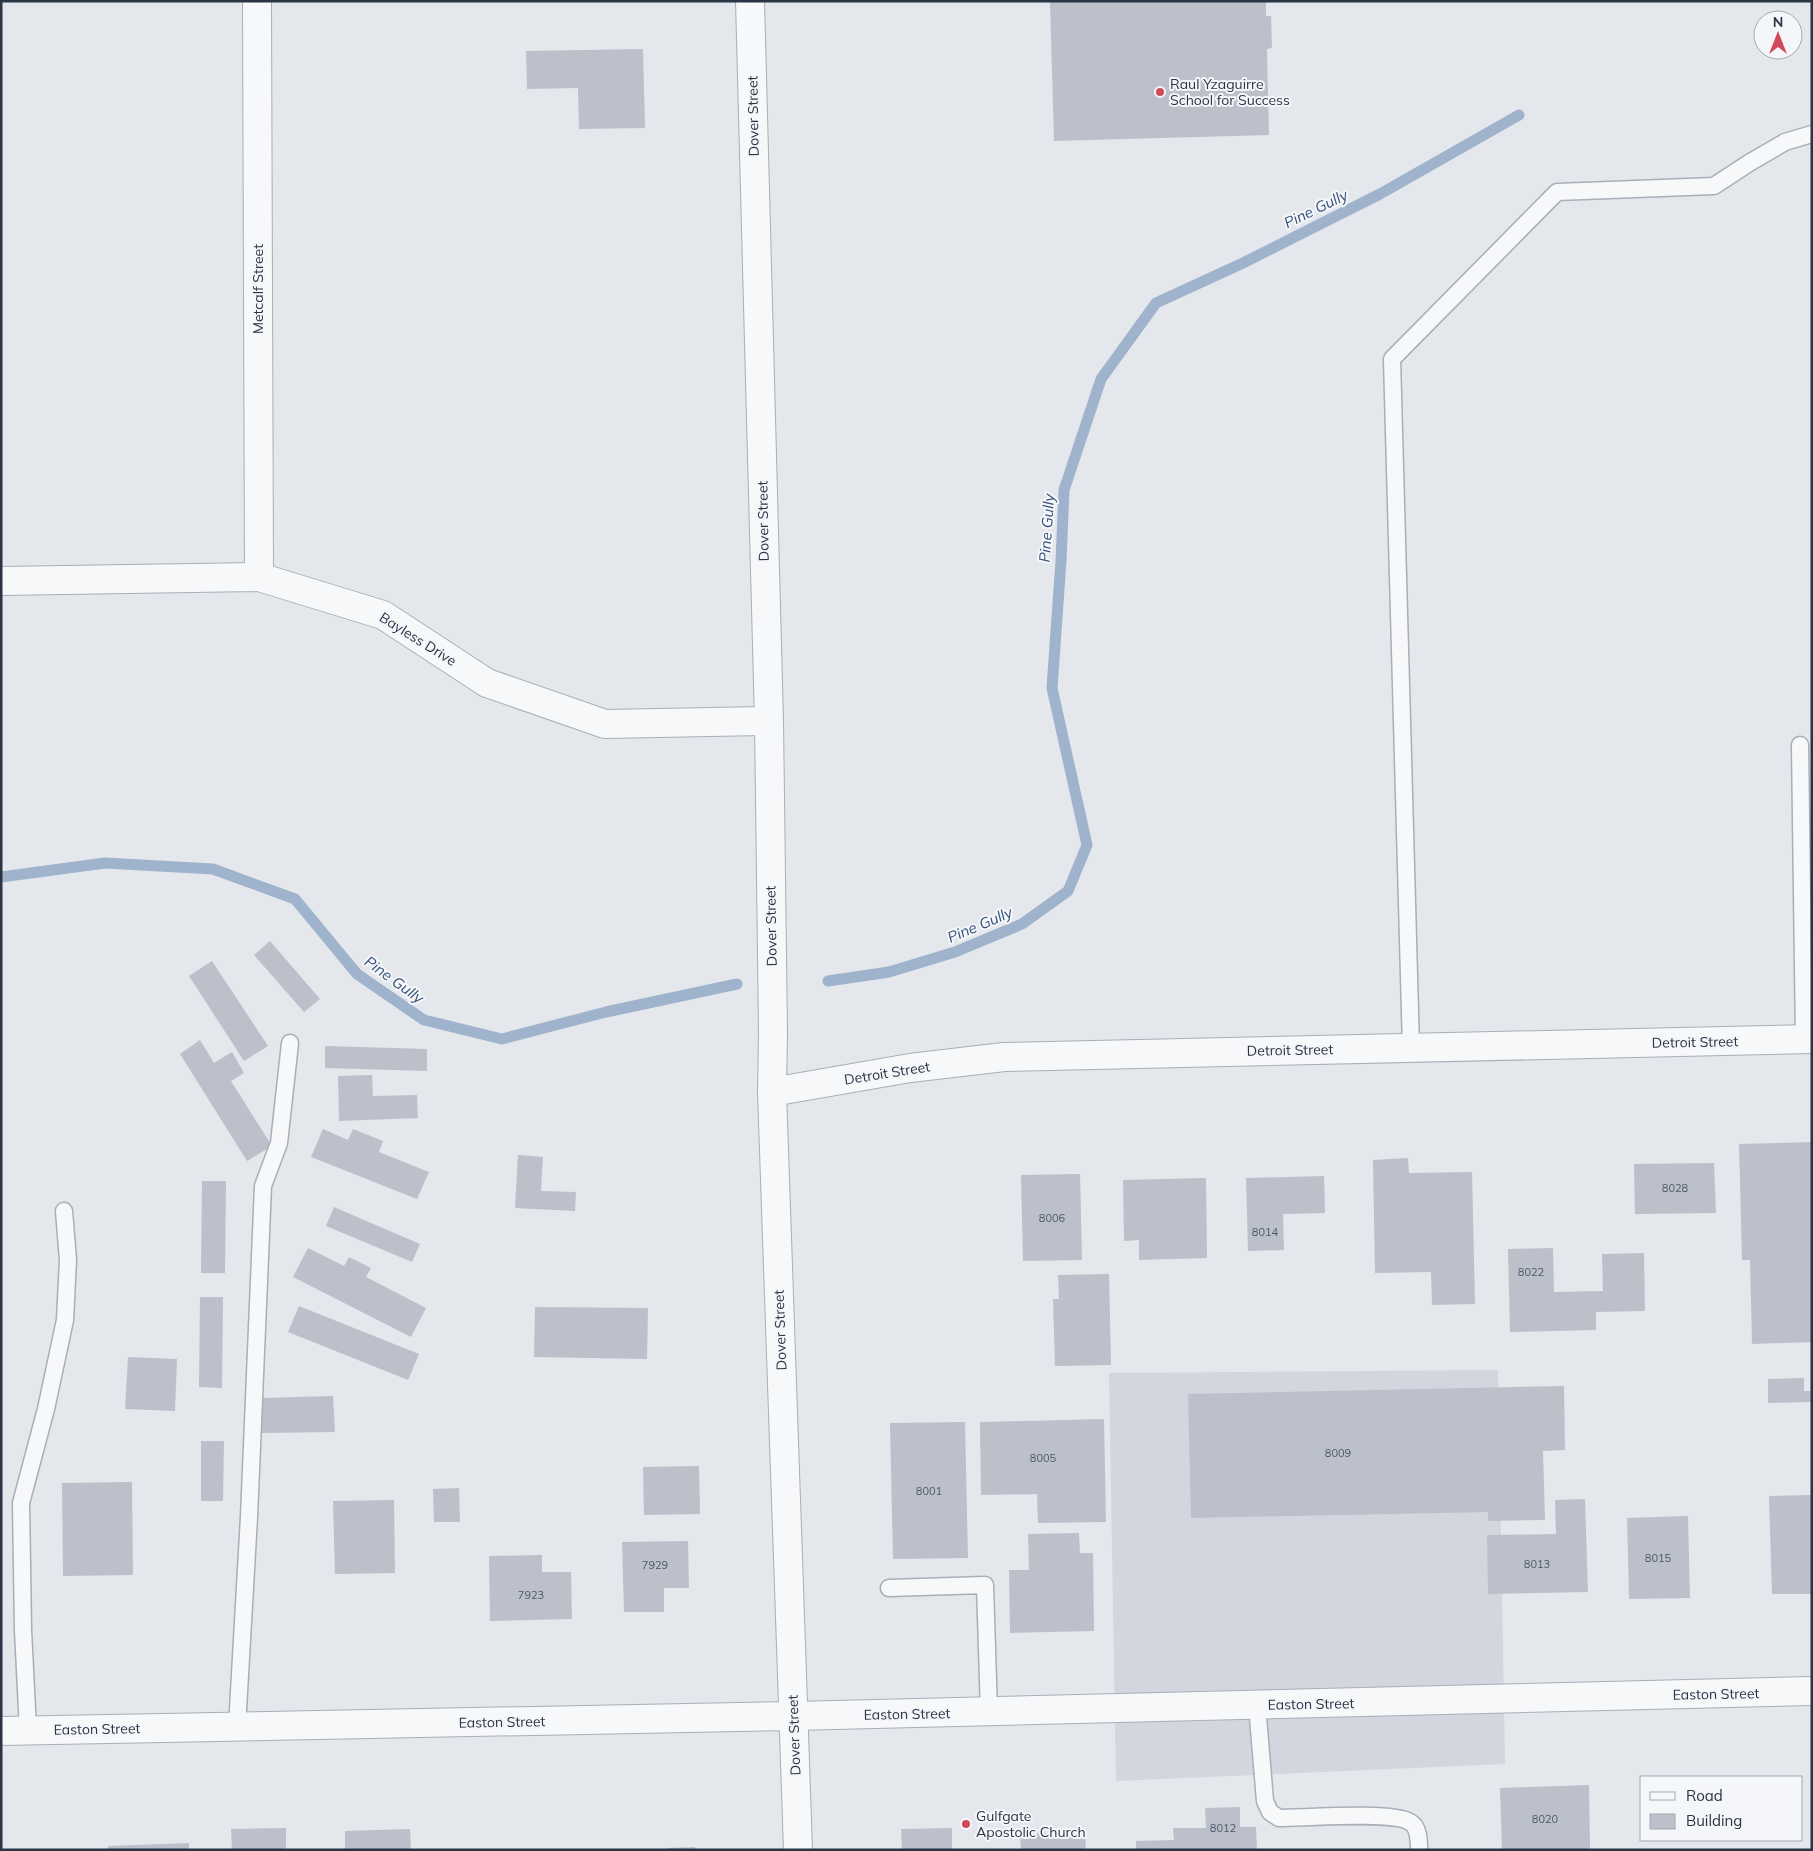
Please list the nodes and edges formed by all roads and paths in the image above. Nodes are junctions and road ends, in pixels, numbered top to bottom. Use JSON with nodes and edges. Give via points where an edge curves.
{"nodes":[{"id":1,"x":257,"y":1,"type":"edge"},
{"id":2,"x":750,"y":1,"type":"edge"},
{"id":3,"x":1812,"y":134,"type":"edge"},
{"id":4,"x":259,"y":577,"type":"junction"},
{"id":5,"x":1,"y":581,"type":"edge"},
{"id":6,"x":769,"y":721,"type":"junction"},
{"id":7,"x":1800,"y":744,"type":"dead end"},
{"id":8,"x":1808,"y":1039,"type":"edge"},
{"id":9,"x":290,"y":1043,"type":"dead end"},
{"id":10,"x":1411,"y":1048,"type":"junction"},
{"id":11,"x":772,"y":1092,"type":"junction"},
{"id":12,"x":64,"y":1211,"type":"dead end"},
{"id":13,"x":889,"y":1588,"type":"dead end"},
{"id":14,"x":1812,"y":1691,"type":"edge"},
{"id":15,"x":1257,"y":1705,"type":"junction"},
{"id":16,"x":989,"y":1712,"type":"junction"},
{"id":17,"x":794,"y":1716,"type":"junction"},
{"id":18,"x":237,"y":1726,"type":"junction"},
{"id":19,"x":14,"y":1730,"type":"edge"},
{"id":20,"x":798,"y":1850,"type":"edge"},
{"id":21,"x":1419,"y":1850,"type":"edge"}],
"edges":[{"from":1,"to":4,"type":"street","name":"Metcalf Street"},
{"from":2,"to":6,"type":"street","name":"Dover Street"},
{"from":3,"to":10,"type":"lane","via":[[1785,142],[1714,186],[1557,192],[1392,359]]},
{"from":4,"to":5,"type":"street","name":"Bayless Drive"},
{"from":4,"to":6,"type":"street","name":"Bayless Drive","via":[[383,615],[487,683],[605,724]]},
{"from":6,"to":11,"type":"street","name":"Dover Street"},
{"from":7,"to":8,"type":"lane"},
{"from":8,"to":10,"type":"street","name":"Detroit Street"},
{"from":9,"to":18,"type":"lane","via":[[279,1143],[263,1186]]},
{"from":10,"to":11,"type":"street","name":"Detroit Street","via":[[1004,1057],[910,1068]]},
{"from":11,"to":17,"type":"street","name":"Dover Street"},
{"from":12,"to":19,"type":"lane","via":[[68,1260],[65,1320],[21,1503],[23,1630]]},
{"from":13,"to":16,"type":"lane","via":[[986,1585]]},
{"from":14,"to":15,"type":"street","name":"Easton Street"},
{"from":15,"to":16,"type":"street","name":"Easton Street"},
{"from":15,"to":21,"type":"lane","via":[[1265,1801],[1270,1812],[1279,1818],[1393,1816],[1412,1822]]},
{"from":16,"to":17,"type":"street","name":"Easton Street"},
{"from":17,"to":18,"type":"street","name":"Easton Street"},
{"from":17,"to":20,"type":"street","name":"Dover Street"},
{"from":18,"to":19,"type":"street","name":"Easton Street"}]}
